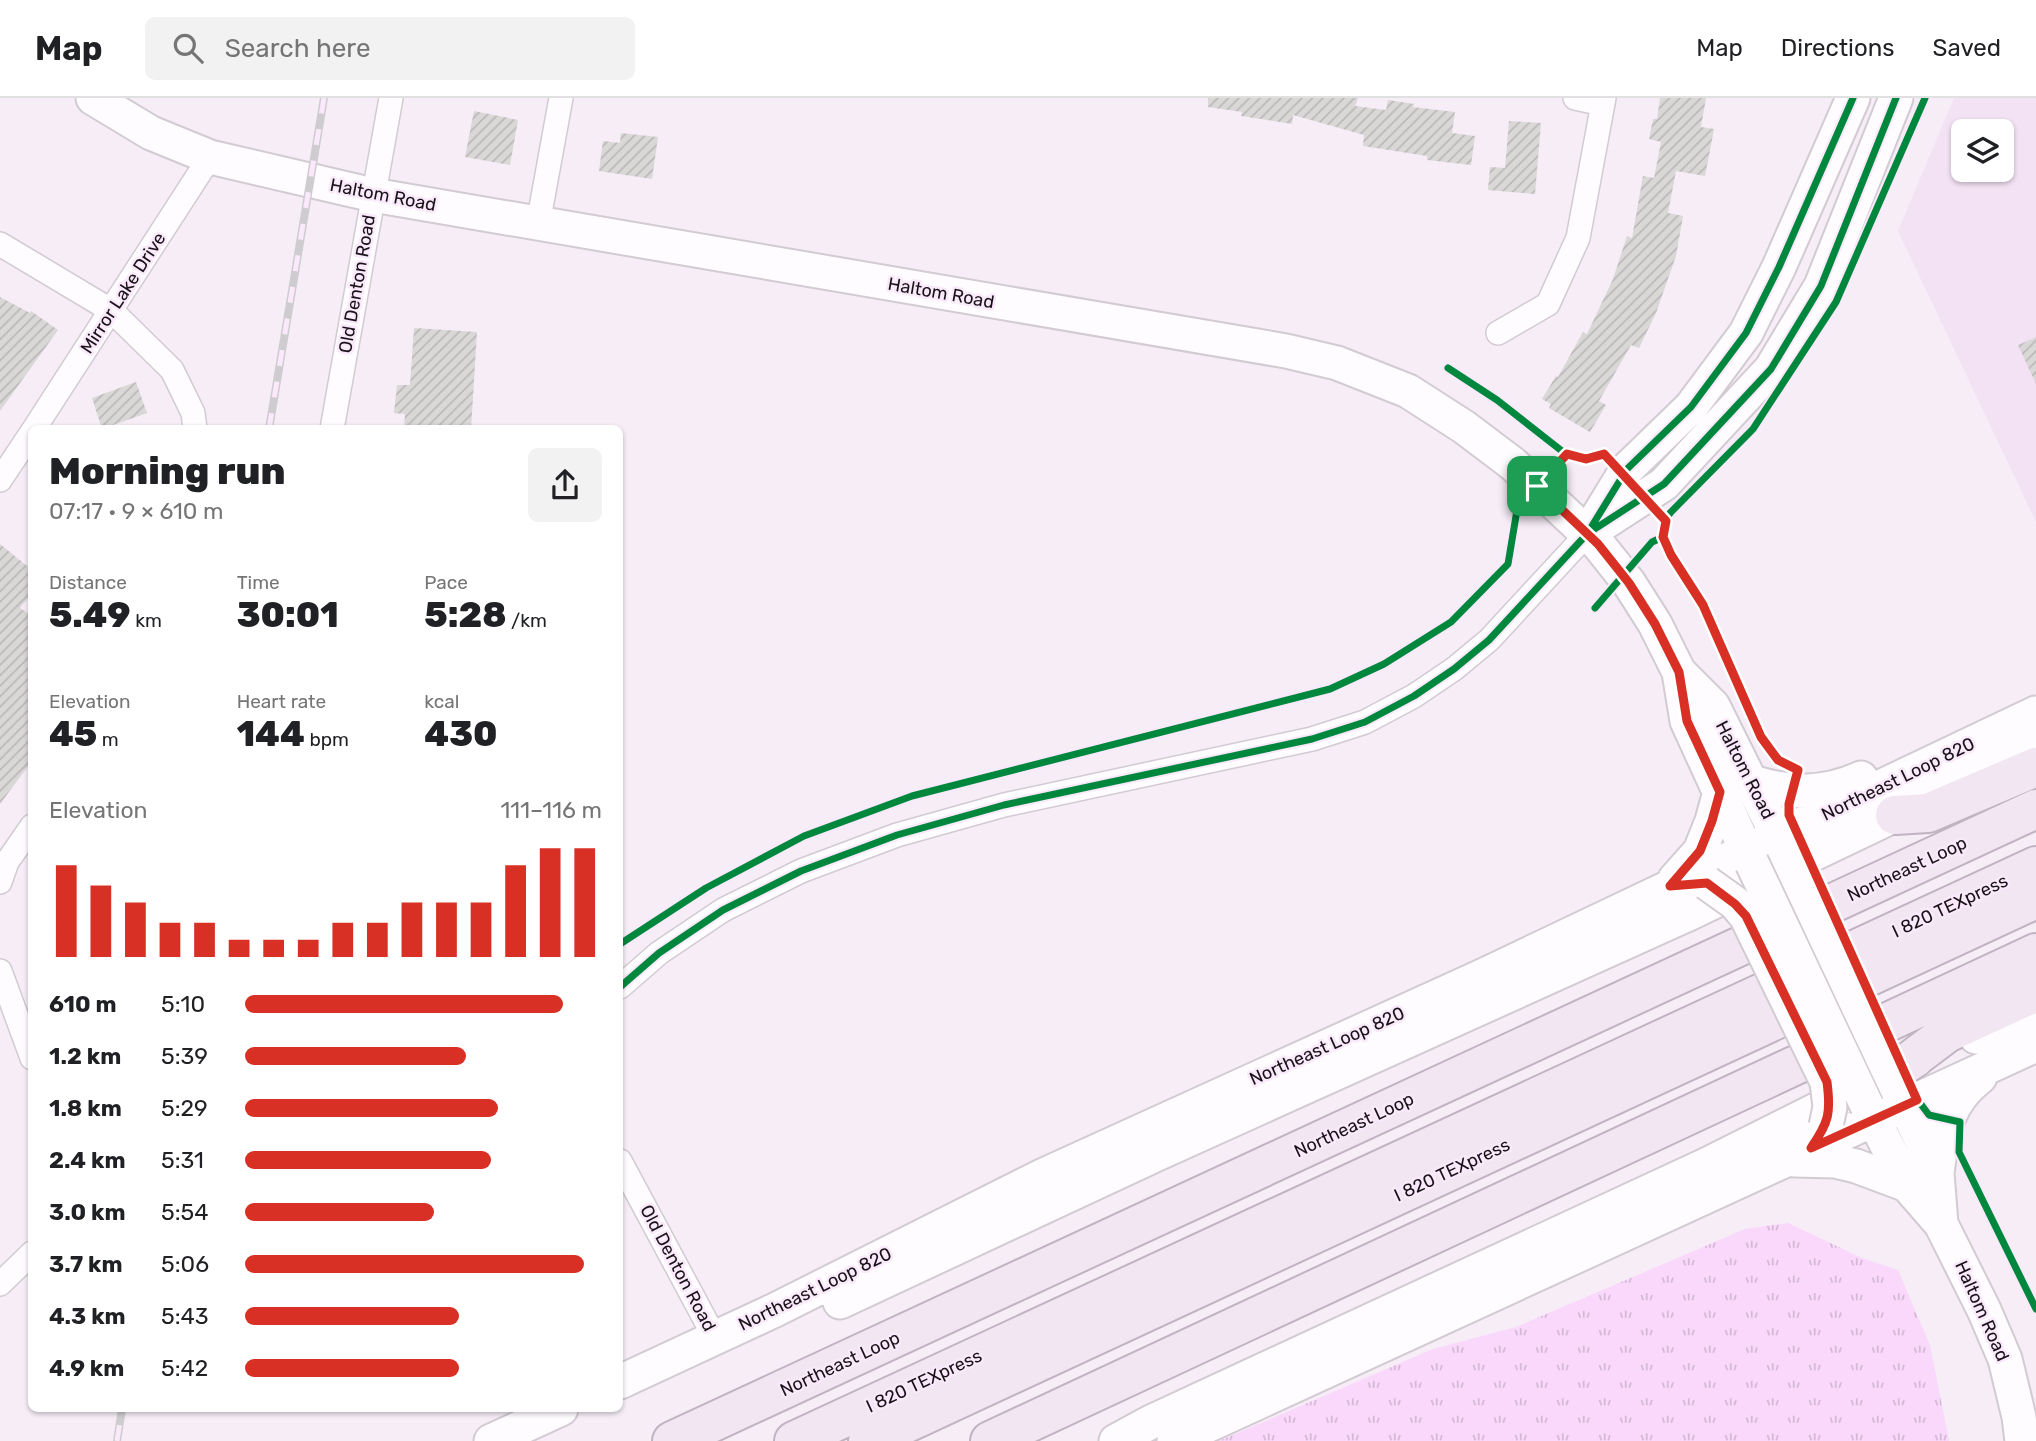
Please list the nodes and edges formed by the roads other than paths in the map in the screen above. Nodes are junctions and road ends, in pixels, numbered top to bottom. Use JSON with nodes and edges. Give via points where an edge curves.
{"nodes":[{"id":1,"x":93,"y":98,"type":"edge"},
{"id":2,"x":391,"y":98,"type":"edge"},
{"id":3,"x":561,"y":98,"type":"edge"},
{"id":4,"x":1575,"y":98,"type":"edge"},
{"id":5,"x":1896,"y":98,"type":"edge"},
{"id":6,"x":1603,"y":101,"type":"edge"},
{"id":7,"x":1848,"y":110,"type":"edge"},
{"id":8,"x":1881,"y":135,"type":"junction"},
{"id":9,"x":210,"y":157,"type":"junction"},
{"id":10,"x":373,"y":195,"type":"junction"},
{"id":11,"x":538,"y":225,"type":"junction"},
{"id":12,"x":0,"y":244,"type":"edge"},
{"id":13,"x":112,"y":311,"type":"junction"},
{"id":14,"x":1498,"y":333,"type":"dead end"},
{"id":15,"x":36,"y":425,"type":"edge"},
{"id":16,"x":194,"y":425,"type":"edge"},
{"id":17,"x":333,"y":425,"type":"edge"},
{"id":18,"x":28,"y":438,"type":"edge"},
{"id":19,"x":0,"y":480,"type":"edge"},
{"id":20,"x":1587,"y":534,"type":"junction"},
{"id":21,"x":1679,"y":672,"type":"junction"},
{"id":22,"x":2036,"y":698,"type":"edge"},
{"id":23,"x":2036,"y":713,"type":"edge"},
{"id":24,"x":2036,"y":744,"type":"edge"},
{"id":25,"x":2036,"y":767,"type":"edge"},
{"id":26,"x":1752,"y":782,"type":"junction"},
{"id":27,"x":1720,"y":792,"type":"junction"},
{"id":28,"x":2036,"y":809,"type":"edge"},
{"id":29,"x":1895,"y":815,"type":"junction"},
{"id":30,"x":28,"y":832,"type":"edge"},
{"id":31,"x":1781,"y":841,"type":"junction"},
{"id":32,"x":1749,"y":857,"type":"junction"},
{"id":33,"x":2036,"y":866,"type":"edge"},
{"id":34,"x":0,"y":882,"type":"edge"},
{"id":35,"x":1670,"y":886,"type":"junction"},
{"id":36,"x":2036,"y":899,"type":"edge"},
{"id":37,"x":2036,"y":953,"type":"edge"},
{"id":38,"x":0,"y":971,"type":"edge"},
{"id":39,"x":623,"y":984,"type":"edge"},
{"id":40,"x":2036,"y":992,"type":"edge"},
{"id":41,"x":2036,"y":1015,"type":"edge"},
{"id":42,"x":2036,"y":1045,"type":"edge"},
{"id":43,"x":28,"y":1047,"type":"edge"},
{"id":44,"x":2005,"y":1058,"type":"junction"},
{"id":45,"x":1903,"y":1086,"type":"junction"},
{"id":46,"x":1870,"y":1113,"type":"junction"},
{"id":47,"x":1807,"y":1145,"type":"junction"},
{"id":48,"x":623,"y":1167,"type":"edge"},
{"id":49,"x":1922,"y":1179,"type":"junction"},
{"id":50,"x":28,"y":1257,"type":"edge"},
{"id":51,"x":0,"y":1284,"type":"edge"},
{"id":52,"x":775,"y":1310,"type":"junction"},
{"id":53,"x":715,"y":1338,"type":"junction"},
{"id":54,"x":623,"y":1381,"type":"edge"},
{"id":55,"x":554,"y":1412,"type":"edge"},
{"id":56,"x":491,"y":1441,"type":"edge"},
{"id":57,"x":672,"y":1441,"type":"edge"},
{"id":58,"x":794,"y":1441,"type":"edge"},
{"id":59,"x":868,"y":1441,"type":"edge"},
{"id":60,"x":990,"y":1441,"type":"edge"},
{"id":61,"x":1116,"y":1441,"type":"edge"},
{"id":62,"x":1174,"y":1441,"type":"edge"},
{"id":63,"x":2022,"y":1441,"type":"edge"}],
"edges":[{"from":1,"to":9,"type":"main road","name":"Haltom Road","via":[[151,133]]},
{"from":2,"to":10,"type":"street","name":"Old Denton Road"},
{"from":3,"to":11,"type":"street"},
{"from":4,"to":6,"type":"street"},
{"from":5,"to":8,"type":"main road"},
{"from":6,"to":14,"type":"street","via":[[1578,238],[1548,304]]},
{"from":7,"to":8,"type":"main road"},
{"from":7,"to":20,"type":"main road","via":[[1746,333],[1691,407],[1627,469]]},
{"from":8,"to":20,"type":"main road","via":[[1821,286],[1771,369],[1664,484]]},
{"from":9,"to":10,"type":"main road","name":"Haltom Road"},
{"from":9,"to":13,"type":"street","name":"Mirror Lake Drive"},
{"from":10,"to":11,"type":"main road","name":"Haltom Road"},
{"from":10,"to":17,"type":"street","name":"Old Denton Road"},
{"from":11,"to":20,"type":"main road","name":"Haltom Road","via":[[1337,363],[1408,391],[1464,426],[1513,464]]},
{"from":12,"to":13,"type":"street"},
{"from":13,"to":15,"type":"street","name":"Mirror Lake Drive"},
{"from":13,"to":16,"type":"street","via":[[172,370]]},
{"from":18,"to":19,"type":"street","name":"Mirror Lake Drive"},
{"from":20,"to":21,"type":"main road","name":"Haltom Road","via":[[1629,583]]},
{"from":20,"to":39,"type":"street","via":[[1489,640],[1414,696],[1365,722],[1312,739],[1004,805],[897,835],[801,871],[723,910],[659,953]]},
{"from":21,"to":26,"type":"main road","name":"Haltom Road","via":[[1713,706]]},
{"from":21,"to":27,"type":"main road","name":"Haltom Road","via":[[1687,721]]},
{"from":22,"to":26,"type":"main road","via":[[1821,792],[1775,789]]},
{"from":23,"to":31,"type":"main road","name":"Northeast Loop 820"},
{"from":24,"to":29,"type":"main road"},
{"from":25,"to":29,"type":"highway","via":[[1928,813]]},
{"from":26,"to":31,"type":"main road","name":"Haltom Road"},
{"from":27,"to":32,"type":"main road","name":"Haltom Road"},
{"from":27,"to":35,"type":"main road","via":[[1700,851]]},
{"from":28,"to":57,"type":"highway","name":"Northeast Loop"},
{"from":29,"to":52,"type":"main road","via":[[809,1316]]},
{"from":30,"to":34,"type":"street","via":[[7,862]]},
{"from":31,"to":32,"type":"main road","name":"Northeast Loop 820"},
{"from":31,"to":45,"type":"main road","name":"Haltom Road","bridge":true},
{"from":32,"to":35,"type":"main road","name":"Northeast Loop 820"},
{"from":32,"to":46,"type":"main road","name":"Haltom Road","bridge":true},
{"from":33,"to":58,"type":"highway","name":"I 820 TEXpress"},
{"from":35,"to":47,"type":"main road","bridge":true,"via":[[1707,883],[1746,916],[1827,1082],[1830,1107]]},
{"from":35,"to":52,"type":"main road","name":"Northeast Loop 820","via":[[1044,1175]]},
{"from":36,"to":59,"type":"highway","name":"I 820 TEXpress"},
{"from":37,"to":60,"type":"highway"},
{"from":38,"to":43,"type":"street"},
{"from":40,"to":45,"type":"highway","via":[[1947,1033]]},
{"from":41,"to":45,"type":"main road"},
{"from":42,"to":44,"type":"main road"},
{"from":44,"to":45,"type":"main road"},
{"from":44,"to":49,"type":"main road","via":[[1957,1098]]},
{"from":45,"to":46,"type":"main road"},
{"from":45,"to":49,"type":"main road","name":"Haltom Road"},
{"from":45,"to":61,"type":"main road","via":[[1706,1165]]},
{"from":46,"to":47,"type":"main road"},
{"from":46,"to":49,"type":"main road","name":"Haltom Road"},
{"from":47,"to":49,"type":"main road","via":[[1835,1160]]},
{"from":47,"to":62,"type":"main road"},
{"from":48,"to":53,"type":"street","name":"Old Denton Road"},
{"from":49,"to":63,"type":"main road","name":"Haltom Road","via":[[2005,1359]]},
{"from":50,"to":51,"type":"street"},
{"from":52,"to":53,"type":"main road","name":"Northeast Loop 820"},
{"from":53,"to":54,"type":"main road","name":"Northeast Loop 820"},
{"from":55,"to":56,"type":"main road"}]}
